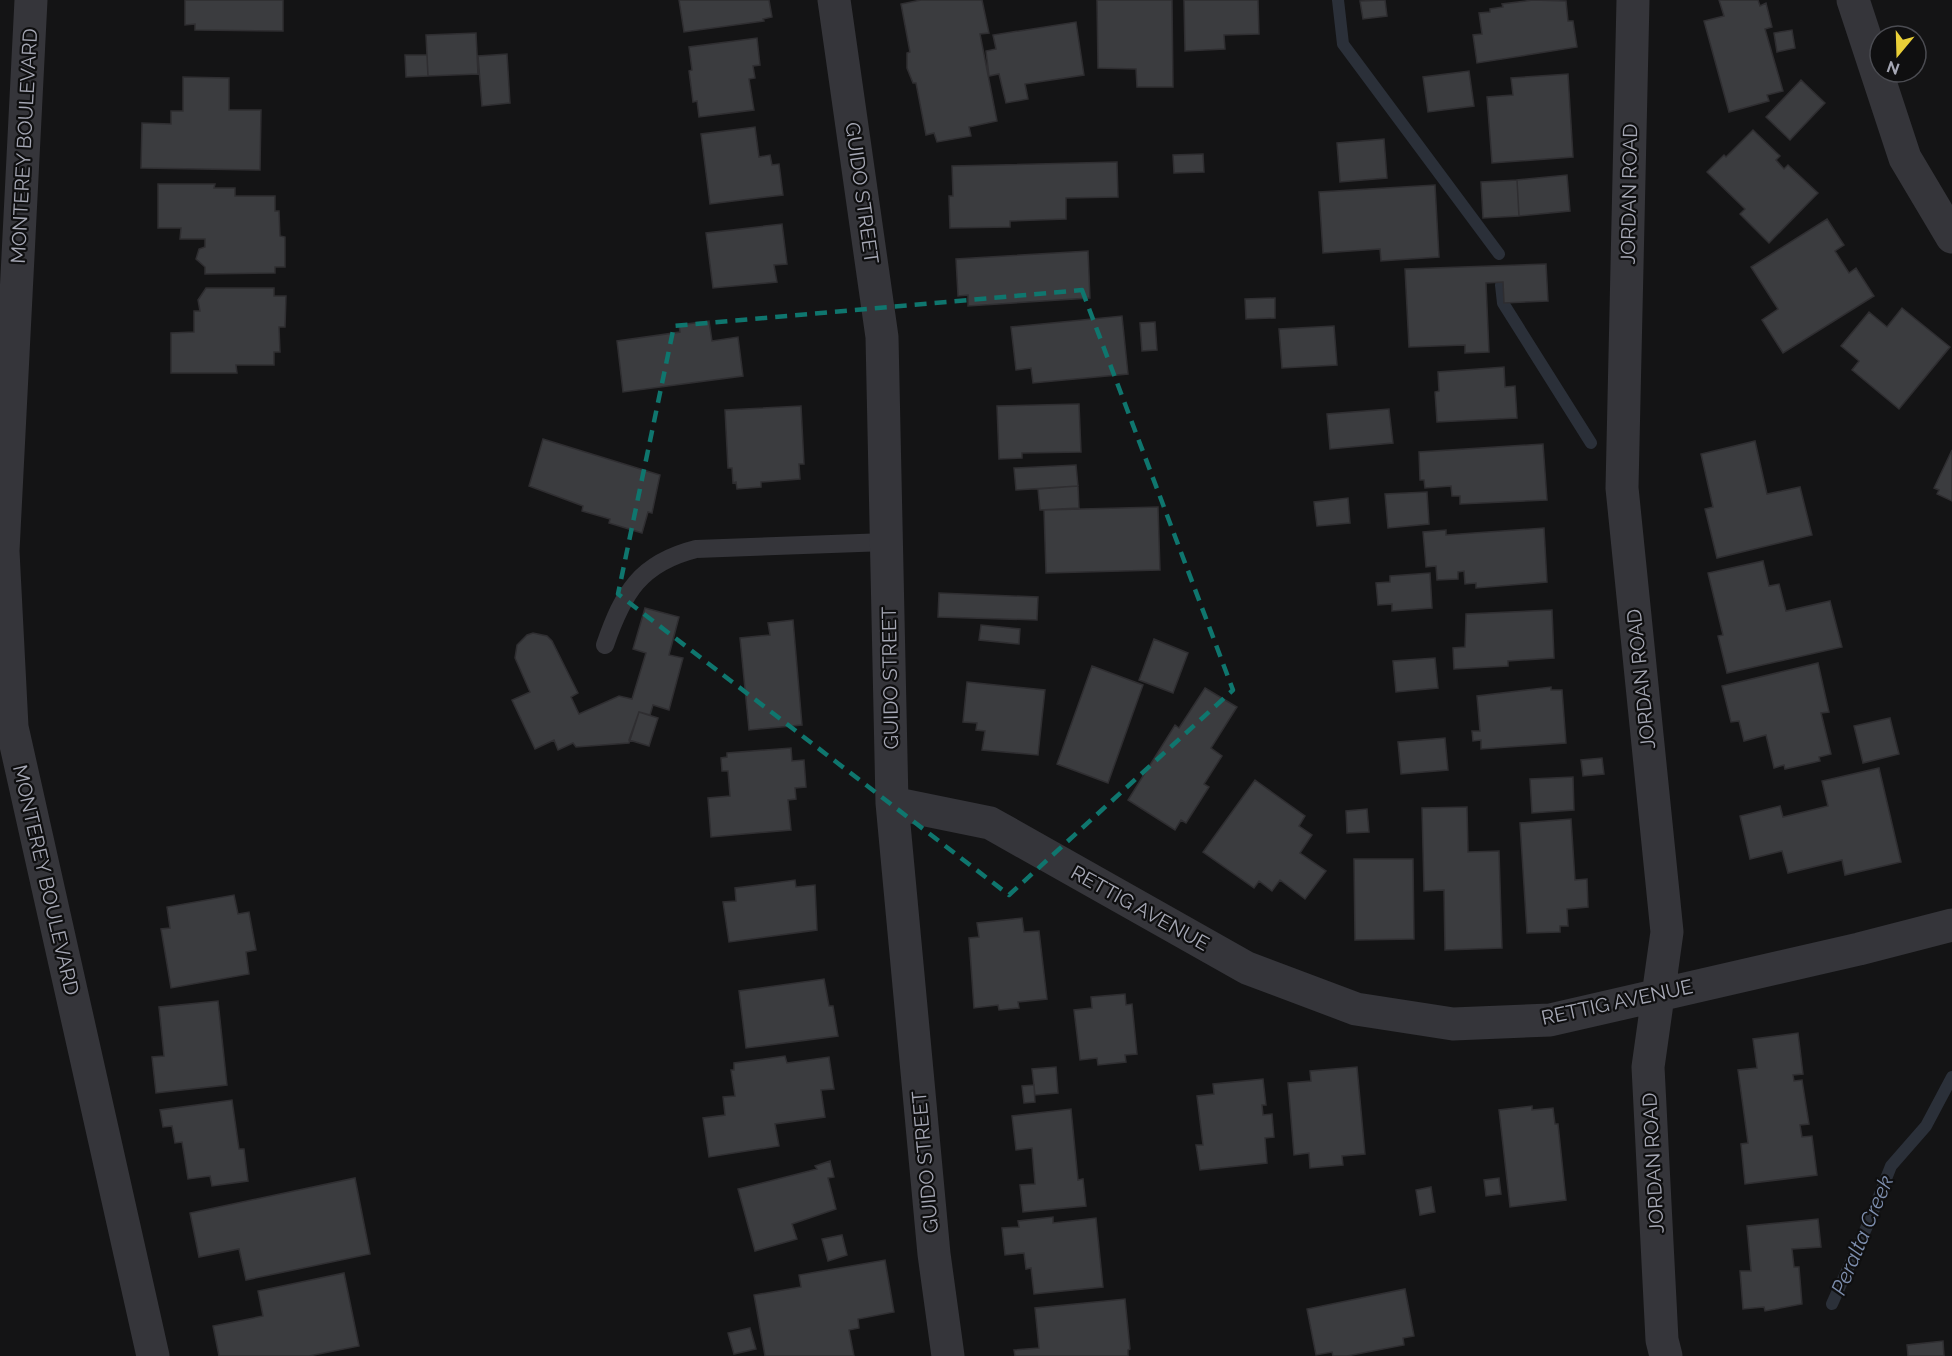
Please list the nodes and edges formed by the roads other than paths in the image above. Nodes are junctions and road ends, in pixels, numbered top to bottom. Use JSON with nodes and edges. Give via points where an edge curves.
{"nodes":[{"id":1,"x":31,"y":0,"type":"edge"},
{"id":2,"x":834,"y":0,"type":"edge"},
{"id":3,"x":1633,"y":0,"type":"edge"},
{"id":4,"x":1853,"y":0,"type":"edge"},
{"id":5,"x":1952,"y":237,"type":"edge"},
{"id":6,"x":887,"y":542,"type":"junction"},
{"id":7,"x":605,"y":645,"type":"dead end"},
{"id":8,"x":892,"y":803,"type":"junction"},
{"id":9,"x":1952,"y":925,"type":"edge"},
{"id":10,"x":1657,"y":994,"type":"junction"},
{"id":11,"x":153,"y":1356,"type":"edge"},
{"id":12,"x":948,"y":1356,"type":"edge"},
{"id":13,"x":1666,"y":1356,"type":"edge"}],
"edges":[{"from":1,"to":11,"type":"street","name":"MONTEREY BOULEVARD","via":[[3,551],[12,727]]},
{"from":2,"to":6,"type":"street","name":"GUIDO STREET","via":[[882,337]]},
{"from":3,"to":10,"type":"street","name":"JORDAN ROAD","via":[[1622,488],[1667,932]]},
{"from":4,"to":5,"type":"street","via":[[1905,158]]},
{"from":6,"to":7,"type":"lane","via":[[696,549],[670,555],[625,595]]},
{"from":6,"to":8,"type":"street","name":"GUIDO STREET"},
{"from":8,"to":10,"type":"street","name":"RETTIG AVENUE","via":[[990,823],[1246,968],[1356,1009],[1453,1024],[1539,1021]]},
{"from":8,"to":12,"type":"street","name":"GUIDO STREET","via":[[934,1254]]},
{"from":9,"to":10,"type":"street","name":"RETTIG AVENUE"},
{"from":10,"to":13,"type":"street","name":"JORDAN ROAD","via":[[1648,1067]]}]}
